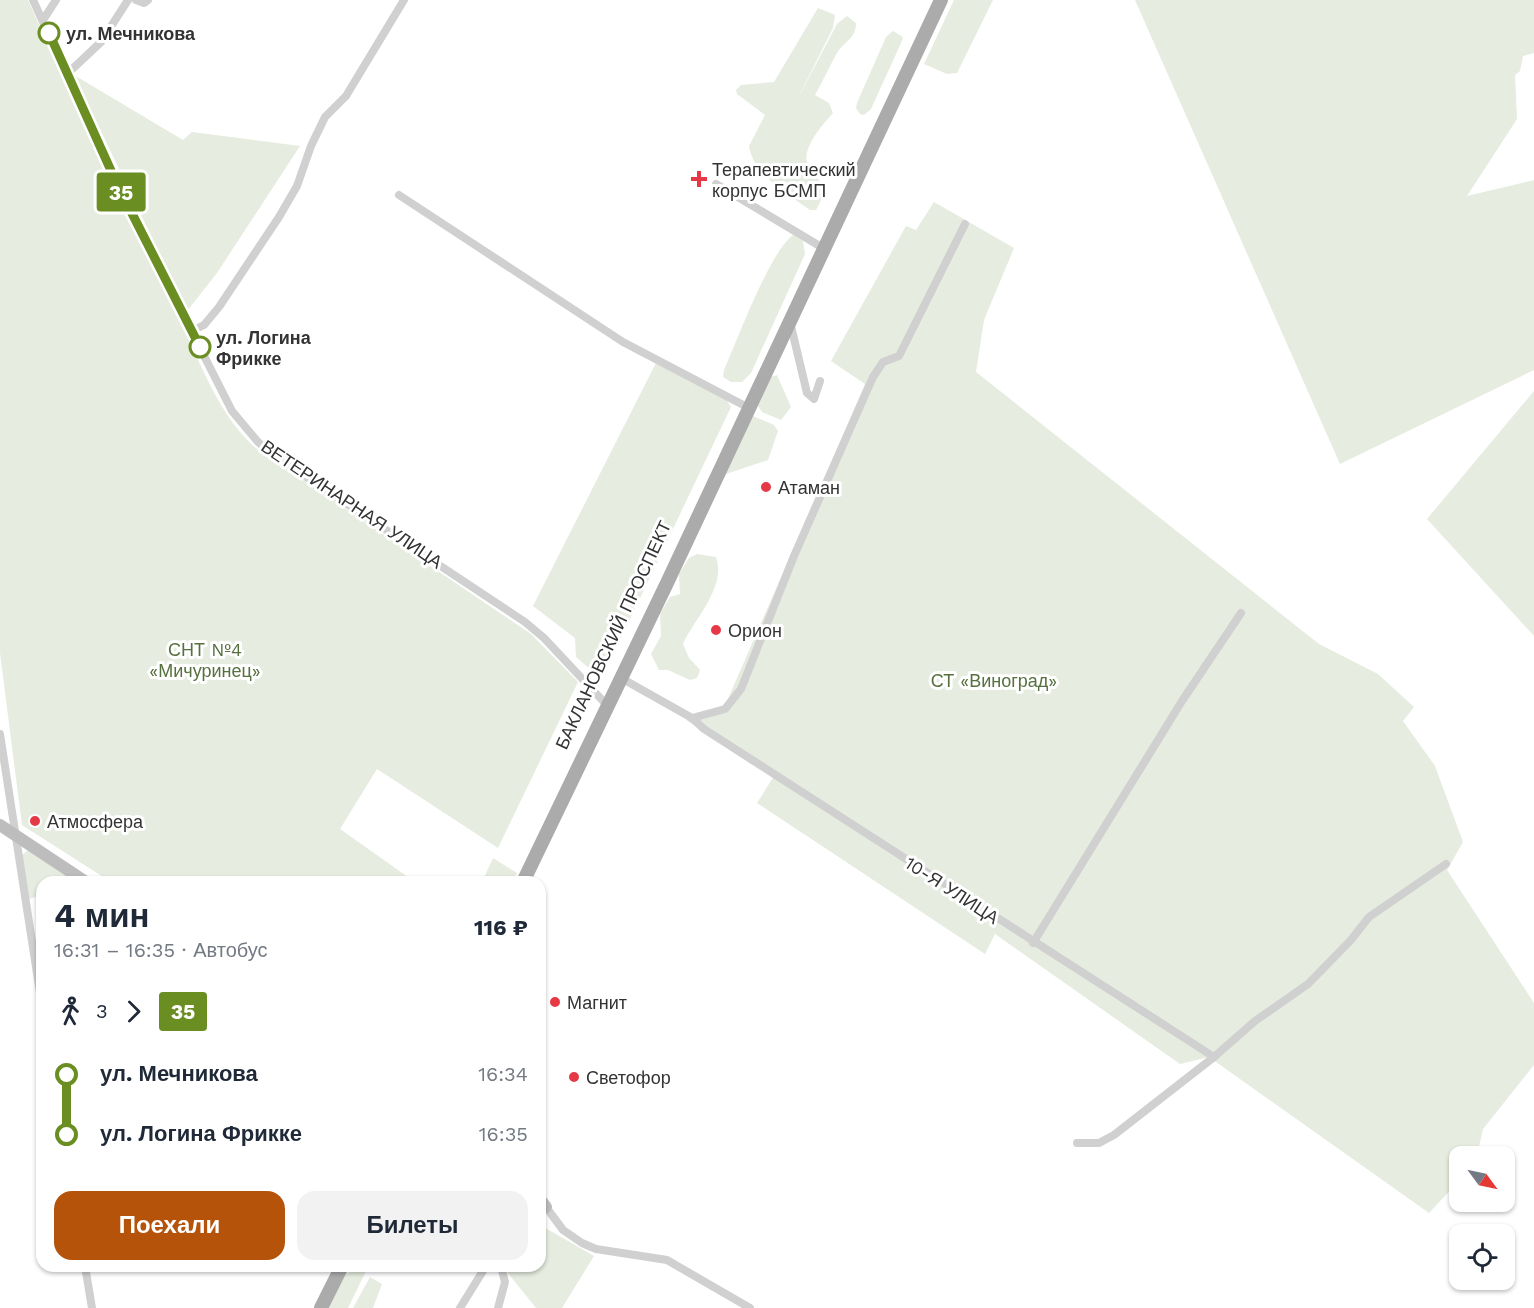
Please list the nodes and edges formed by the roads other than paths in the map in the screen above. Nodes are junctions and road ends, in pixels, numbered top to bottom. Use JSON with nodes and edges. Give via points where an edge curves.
{"nodes":[{"id":1,"x":33,"y":0,"type":"edge"},
{"id":2,"x":56,"y":0,"type":"edge"},
{"id":3,"x":128,"y":0,"type":"edge"},
{"id":4,"x":136,"y":0,"type":"edge"},
{"id":5,"x":148,"y":0,"type":"edge"},
{"id":6,"x":404,"y":0,"type":"edge"},
{"id":7,"x":934,"y":0,"type":"edge"},
{"id":8,"x":941,"y":0,"type":"edge"},
{"id":9,"x":43,"y":20,"type":"junction"},
{"id":10,"x":67,"y":74,"type":"junction"},
{"id":11,"x":716,"y":184,"type":"dead end"},
{"id":12,"x":399,"y":195,"type":"dead end"},
{"id":13,"x":965,"y":224,"type":"dead end"},
{"id":14,"x":818,"y":245,"type":"junction"},
{"id":15,"x":789,"y":319,"type":"junction"},
{"id":16,"x":192,"y":331,"type":"junction"},
{"id":17,"x":820,"y":381,"type":"dead end"},
{"id":18,"x":746,"y":406,"type":"junction"},
{"id":19,"x":1241,"y":613,"type":"dead end"},
{"id":20,"x":621,"y":678,"type":"junction"},
{"id":21,"x":605,"y":705,"type":"junction"},
{"id":22,"x":692,"y":718,"type":"junction"},
{"id":23,"x":0,"y":734,"type":"edge"},
{"id":24,"x":0,"y":825,"type":"edge"},
{"id":25,"x":14,"y":834,"type":"junction"},
{"id":26,"x":1446,"y":864,"type":"dead end"},
{"id":27,"x":77,"y":876,"type":"edge"},
{"id":28,"x":519,"y":876,"type":"edge"},
{"id":29,"x":526,"y":876,"type":"edge"},
{"id":30,"x":1033,"y":943,"type":"junction"},
{"id":31,"x":36,"y":969,"type":"edge"},
{"id":32,"x":1214,"y":1057,"type":"junction"},
{"id":33,"x":1077,"y":1143,"type":"dead end"},
{"id":34,"x":546,"y":1211,"type":"edge"},
{"id":35,"x":86,"y":1272,"type":"edge"},
{"id":36,"x":332,"y":1272,"type":"edge"},
{"id":37,"x":339,"y":1272,"type":"edge"},
{"id":38,"x":482,"y":1272,"type":"edge"},
{"id":39,"x":502,"y":1272,"type":"edge"},
{"id":40,"x":92,"y":1308,"type":"edge"},
{"id":41,"x":315,"y":1308,"type":"edge"},
{"id":42,"x":321,"y":1308,"type":"edge"},
{"id":43,"x":460,"y":1308,"type":"edge"},
{"id":44,"x":498,"y":1308,"type":"edge"},
{"id":45,"x":750,"y":1308,"type":"edge"}],
"edges":[{"from":1,"to":9,"type":"street","name":"ВЕТЕРИНАРНАЯ УЛИЦА"},
{"from":2,"to":9,"type":"street"},
{"from":3,"to":10,"type":"street","via":[[101,42]]},
{"from":4,"to":5,"type":"street"},
{"from":6,"to":16,"type":"street","via":[[346,96],[314,137],[297,186],[273,226],[219,307],[204,325]]},
{"from":7,"to":14,"type":"main road"},
{"from":8,"to":15,"type":"main road"},
{"from":9,"to":10,"type":"street","name":"ВЕТЕРИНАРНАЯ УЛИЦА"},
{"from":10,"to":16,"type":"street","name":"ВЕТЕРИНАРНАЯ УЛИЦА","via":[[117,184]]},
{"from":11,"to":14,"type":"street"},
{"from":12,"to":18,"type":"street","via":[[622,342]]},
{"from":13,"to":22,"type":"street","via":[[899,356],[883,362],[873,377],[794,556],[741,689],[725,709]]},
{"from":14,"to":18,"type":"main road"},
{"from":15,"to":17,"type":"street","via":[[807,393],[814,399]]},
{"from":15,"to":18,"type":"main road"},
{"from":16,"to":21,"type":"street","name":"ВЕТЕРИНАРНАЯ УЛИЦА","via":[[232,411],[258,442],[507,608],[543,638]]},
{"from":18,"to":20,"type":"main road","name":"БАКЛАНОВСКИЙ ПРОСПЕКТ"},
{"from":18,"to":21,"type":"main road","name":"БАКЛАНОВСКИЙ ПРОСПЕКТ"},
{"from":19,"to":30,"type":"street"},
{"from":20,"to":21,"type":"main road","name":"БАКЛАНОВСКИЙ ПРОСПЕКТ"},
{"from":20,"to":22,"type":"street","name":"10-Я УЛИЦА"},
{"from":21,"to":28,"type":"main road","name":"БАКЛАНОВСКИЙ ПРОСПЕКТ"},
{"from":21,"to":29,"type":"main road","name":"БАКЛАНОВСКИЙ ПРОСПЕКТ"},
{"from":22,"to":30,"type":"street","name":"10-Я УЛИЦА"},
{"from":23,"to":25,"type":"street"},
{"from":24,"to":25,"type":"main road"},
{"from":25,"to":27,"type":"main road"},
{"from":25,"to":31,"type":"street"},
{"from":26,"to":32,"type":"street","via":[[1370,917],[1308,984],[1255,1021]]},
{"from":30,"to":32,"type":"street","name":"10-Я УЛИЦА"},
{"from":32,"to":33,"type":"street","via":[[1106,1141]]},
{"from":34,"to":45,"type":"street","via":[[582,1243],[596,1249],[667,1260]]},
{"from":35,"to":40,"type":"street"},
{"from":36,"to":41,"type":"main road"},
{"from":37,"to":42,"type":"main road"},
{"from":38,"to":43,"type":"street"},
{"from":39,"to":44,"type":"street","via":[[505,1282]]}]}
